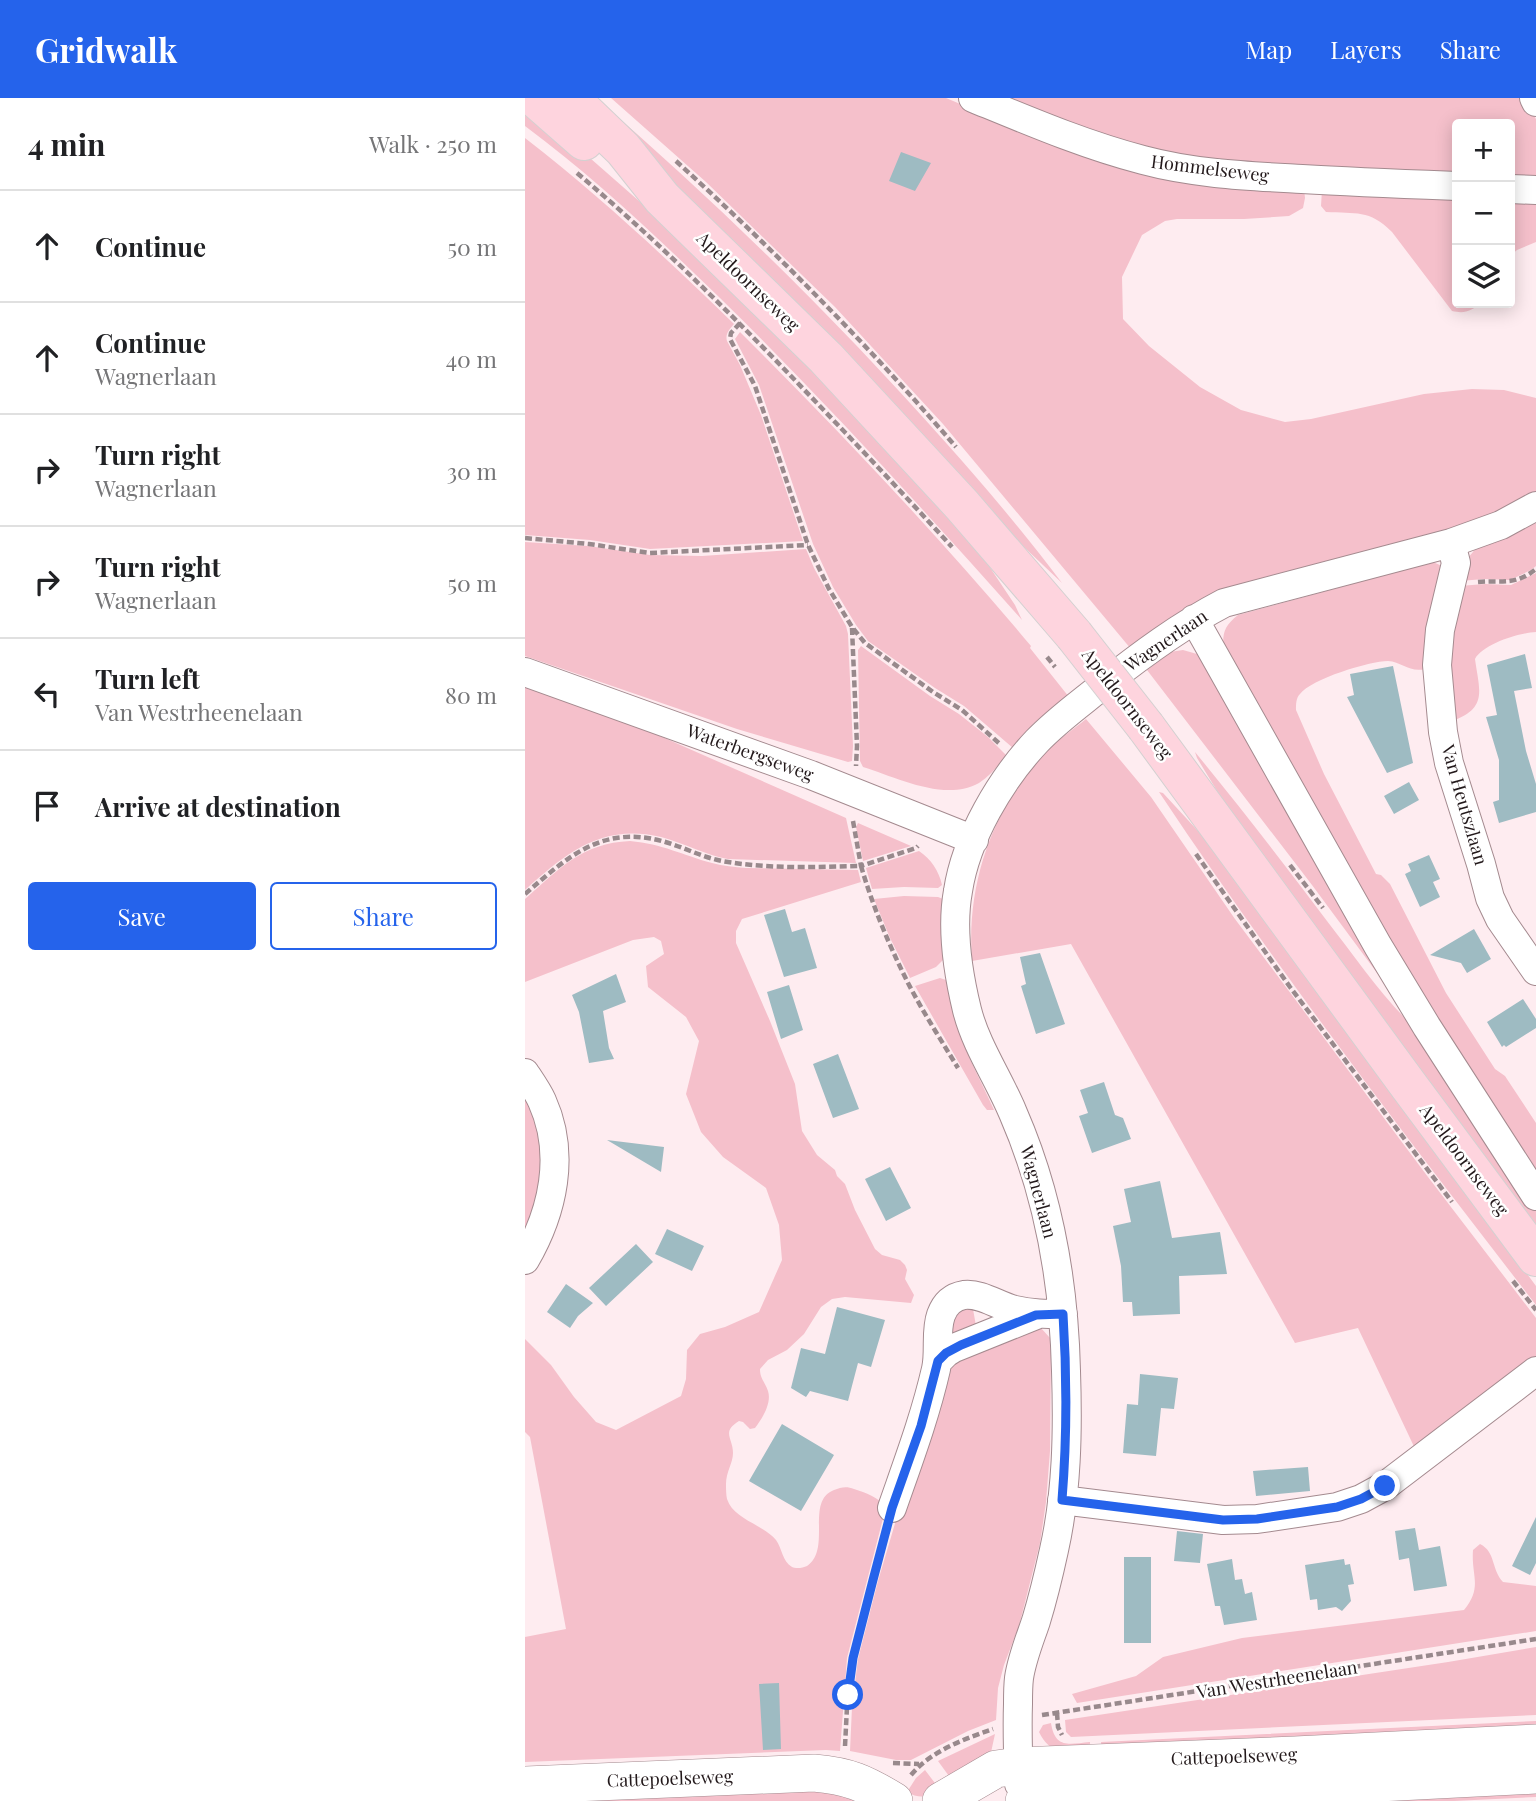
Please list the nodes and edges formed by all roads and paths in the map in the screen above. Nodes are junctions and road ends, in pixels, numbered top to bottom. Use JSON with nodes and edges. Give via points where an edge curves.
{"nodes":[{"id":1,"x":535,"y":98,"type":"edge"},
{"id":2,"x":570,"y":98,"type":"edge"},
{"id":3,"x":973,"y":98,"type":"edge"},
{"id":4,"x":576,"y":172,"type":"dead end"},
{"id":5,"x":1452,"y":187,"type":"edge"},
{"id":6,"x":1515,"y":189,"type":"edge"},
{"id":7,"x":1536,"y":190,"type":"edge"},
{"id":8,"x":662,"y":198,"type":"junction"},
{"id":9,"x":740,"y":323,"type":"junction"},
{"id":10,"x":1536,"y":506,"type":"edge"},
{"id":11,"x":525,"y":538,"type":"edge"},
{"id":12,"x":1451,"y":543,"type":"junction"},
{"id":13,"x":808,"y":545,"type":"junction"},
{"id":14,"x":960,"y":556,"type":"dead end"},
{"id":15,"x":1194,"y":619,"type":"junction"},
{"id":16,"x":852,"y":628,"type":"junction"},
{"id":17,"x":525,"y":672,"type":"edge"},
{"id":18,"x":1019,"y":762,"type":"junction"},
{"id":19,"x":855,"y":792,"type":"junction"},
{"id":20,"x":930,"y":822,"type":"junction"},
{"id":21,"x":974,"y":840,"type":"junction"},
{"id":22,"x":1193,"y":849,"type":"dead end"},
{"id":23,"x":1284,"y":857,"type":"dead end"},
{"id":24,"x":861,"y":866,"type":"junction"},
{"id":25,"x":525,"y":894,"type":"edge"},
{"id":26,"x":1331,"y":918,"type":"dead end"},
{"id":27,"x":1536,"y":971,"type":"edge"},
{"id":28,"x":525,"y":1073,"type":"edge"},
{"id":29,"x":963,"y":1077,"type":"dead end"},
{"id":30,"x":1536,"y":1196,"type":"edge"},
{"id":31,"x":1454,"y":1206,"type":"dead end"},
{"id":32,"x":525,"y":1260,"type":"edge"},
{"id":33,"x":1521,"y":1265,"type":"edge"},
{"id":34,"x":976,"y":1296,"type":"junction"},
{"id":35,"x":1536,"y":1310,"type":"edge"},
{"id":36,"x":1050,"y":1314,"type":"junction"},
{"id":37,"x":984,"y":1336,"type":"junction"},
{"id":38,"x":938,"y":1361,"type":"junction"},
{"id":39,"x":1536,"y":1371,"type":"edge"},
{"id":40,"x":1062,"y":1500,"type":"junction"},
{"id":41,"x":892,"y":1508,"type":"joint"},
{"id":42,"x":1536,"y":1639,"type":"edge"},
{"id":43,"x":1017,"y":1720,"type":"junction"},
{"id":44,"x":1536,"y":1743,"type":"edge"},
{"id":45,"x":845,"y":1754,"type":"dead end"},
{"id":46,"x":929,"y":1759,"type":"dead end"},
{"id":47,"x":1536,"y":1775,"type":"edge"},
{"id":48,"x":525,"y":1785,"type":"edge"},
{"id":49,"x":1021,"y":1789,"type":"edge"},
{"id":50,"x":894,"y":1801,"type":"edge"},
{"id":51,"x":941,"y":1801,"type":"edge"}],
"edges":[{"from":1,"to":8,"type":"main road","name":"Apeldoornseweg","via":[[609,162]]},
{"from":2,"to":8,"type":"main road","name":"Apeldoornseweg","via":[[624,149]]},
{"from":3,"to":5,"type":"street","name":"Hommelseweg","via":[[1099,147],[1180,168],[1255,177]]},
{"from":4,"to":9,"type":"path","name":"Apeldoornseweg"},
{"from":6,"to":7,"type":"street"},
{"from":8,"to":33,"type":"main road","name":"Apeldoornseweg","bridge":true,"via":[[826,358],[962,505],[1053,647],[1146,727]]},
{"from":9,"to":13,"type":"path","via":[[730,339],[758,395]]},
{"from":9,"to":14,"type":"path","name":"Apeldoornseweg"},
{"from":10,"to":12,"type":"street","name":"Wagnerlaan"},
{"from":11,"to":13,"type":"path","via":[[650,553]]},
{"from":12,"to":15,"type":"street","name":"Wagnerlaan","via":[[1224,603]]},
{"from":12,"to":27,"type":"street","name":"Van Heutszlaan","via":[[1456,563],[1437,665],[1449,763],[1490,898]]},
{"from":13,"to":16,"type":"path"},
{"from":15,"to":18,"type":"street","name":"Wagnerlaan","via":[[1057,722]]},
{"from":15,"to":30,"type":"street","name":"Apeldoornseweg","via":[[1385,958]]},
{"from":16,"to":18,"type":"path","via":[[865,643],[962,710]]},
{"from":16,"to":19,"type":"path"},
{"from":17,"to":19,"type":"street","name":"Waterbergseweg"},
{"from":18,"to":21,"type":"street","name":"Wagnerlaan","via":[[1002,783]]},
{"from":19,"to":20,"type":"street","name":"Waterbergseweg"},
{"from":19,"to":24,"type":"path","via":[[852,824]]},
{"from":20,"to":21,"type":"street","name":"Waterbergseweg"},
{"from":20,"to":24,"type":"path","via":[[916,848]]},
{"from":21,"to":36,"type":"street","name":"Wagnerlaan","via":[[957,892],[957,954],[968,1013],[1013,1113],[1037,1182],[1053,1248]]},
{"from":22,"to":31,"type":"path","name":"Apeldoornseweg"},
{"from":23,"to":26,"type":"path"},
{"from":24,"to":25,"type":"path","via":[[737,863],[713,860],[661,841],[615,838],[583,848]]},
{"from":24,"to":29,"type":"path","via":[[908,984]]},
{"from":28,"to":32,"type":"street","via":[[541,1100],[555,1150],[549,1207]]},
{"from":33,"to":35,"type":"path"},
{"from":34,"to":36,"type":"street","via":[[1011,1309]]},
{"from":34,"to":37,"type":"street"},
{"from":34,"to":38,"type":"street","via":[[954,1298],[942,1311]]},
{"from":36,"to":37,"type":"street"},
{"from":36,"to":40,"type":"street","name":"Wagnerlaan","via":[[1066,1373]]},
{"from":37,"to":38,"type":"street"},
{"from":38,"to":41,"type":"street"},
{"from":39,"to":40,"type":"street","via":[[1385,1486],[1337,1507],[1223,1520]]},
{"from":40,"to":43,"type":"street","name":"Wagnerlaan","via":[[1055,1549],[1019,1678]]},
{"from":41,"to":45,"type":"path","via":[[853,1658]]},
{"from":42,"to":43,"type":"path","name":"Van Westrheenelaan"},
{"from":43,"to":46,"type":"path","via":[[972,1736]]},
{"from":43,"to":49,"type":"street","name":"Wagnerlaan"},
{"from":44,"to":49,"type":"street","name":"Cattepoelseweg","via":[[1295,1755]]},
{"from":47,"to":49,"type":"street","name":"Cattepoelseweg"},
{"from":48,"to":50,"type":"street","name":"Cattepoelseweg","via":[[814,1773],[852,1779]]},
{"from":49,"to":51,"type":"street","name":"Cattepoelseweg","via":[[996,1769]]}]}
